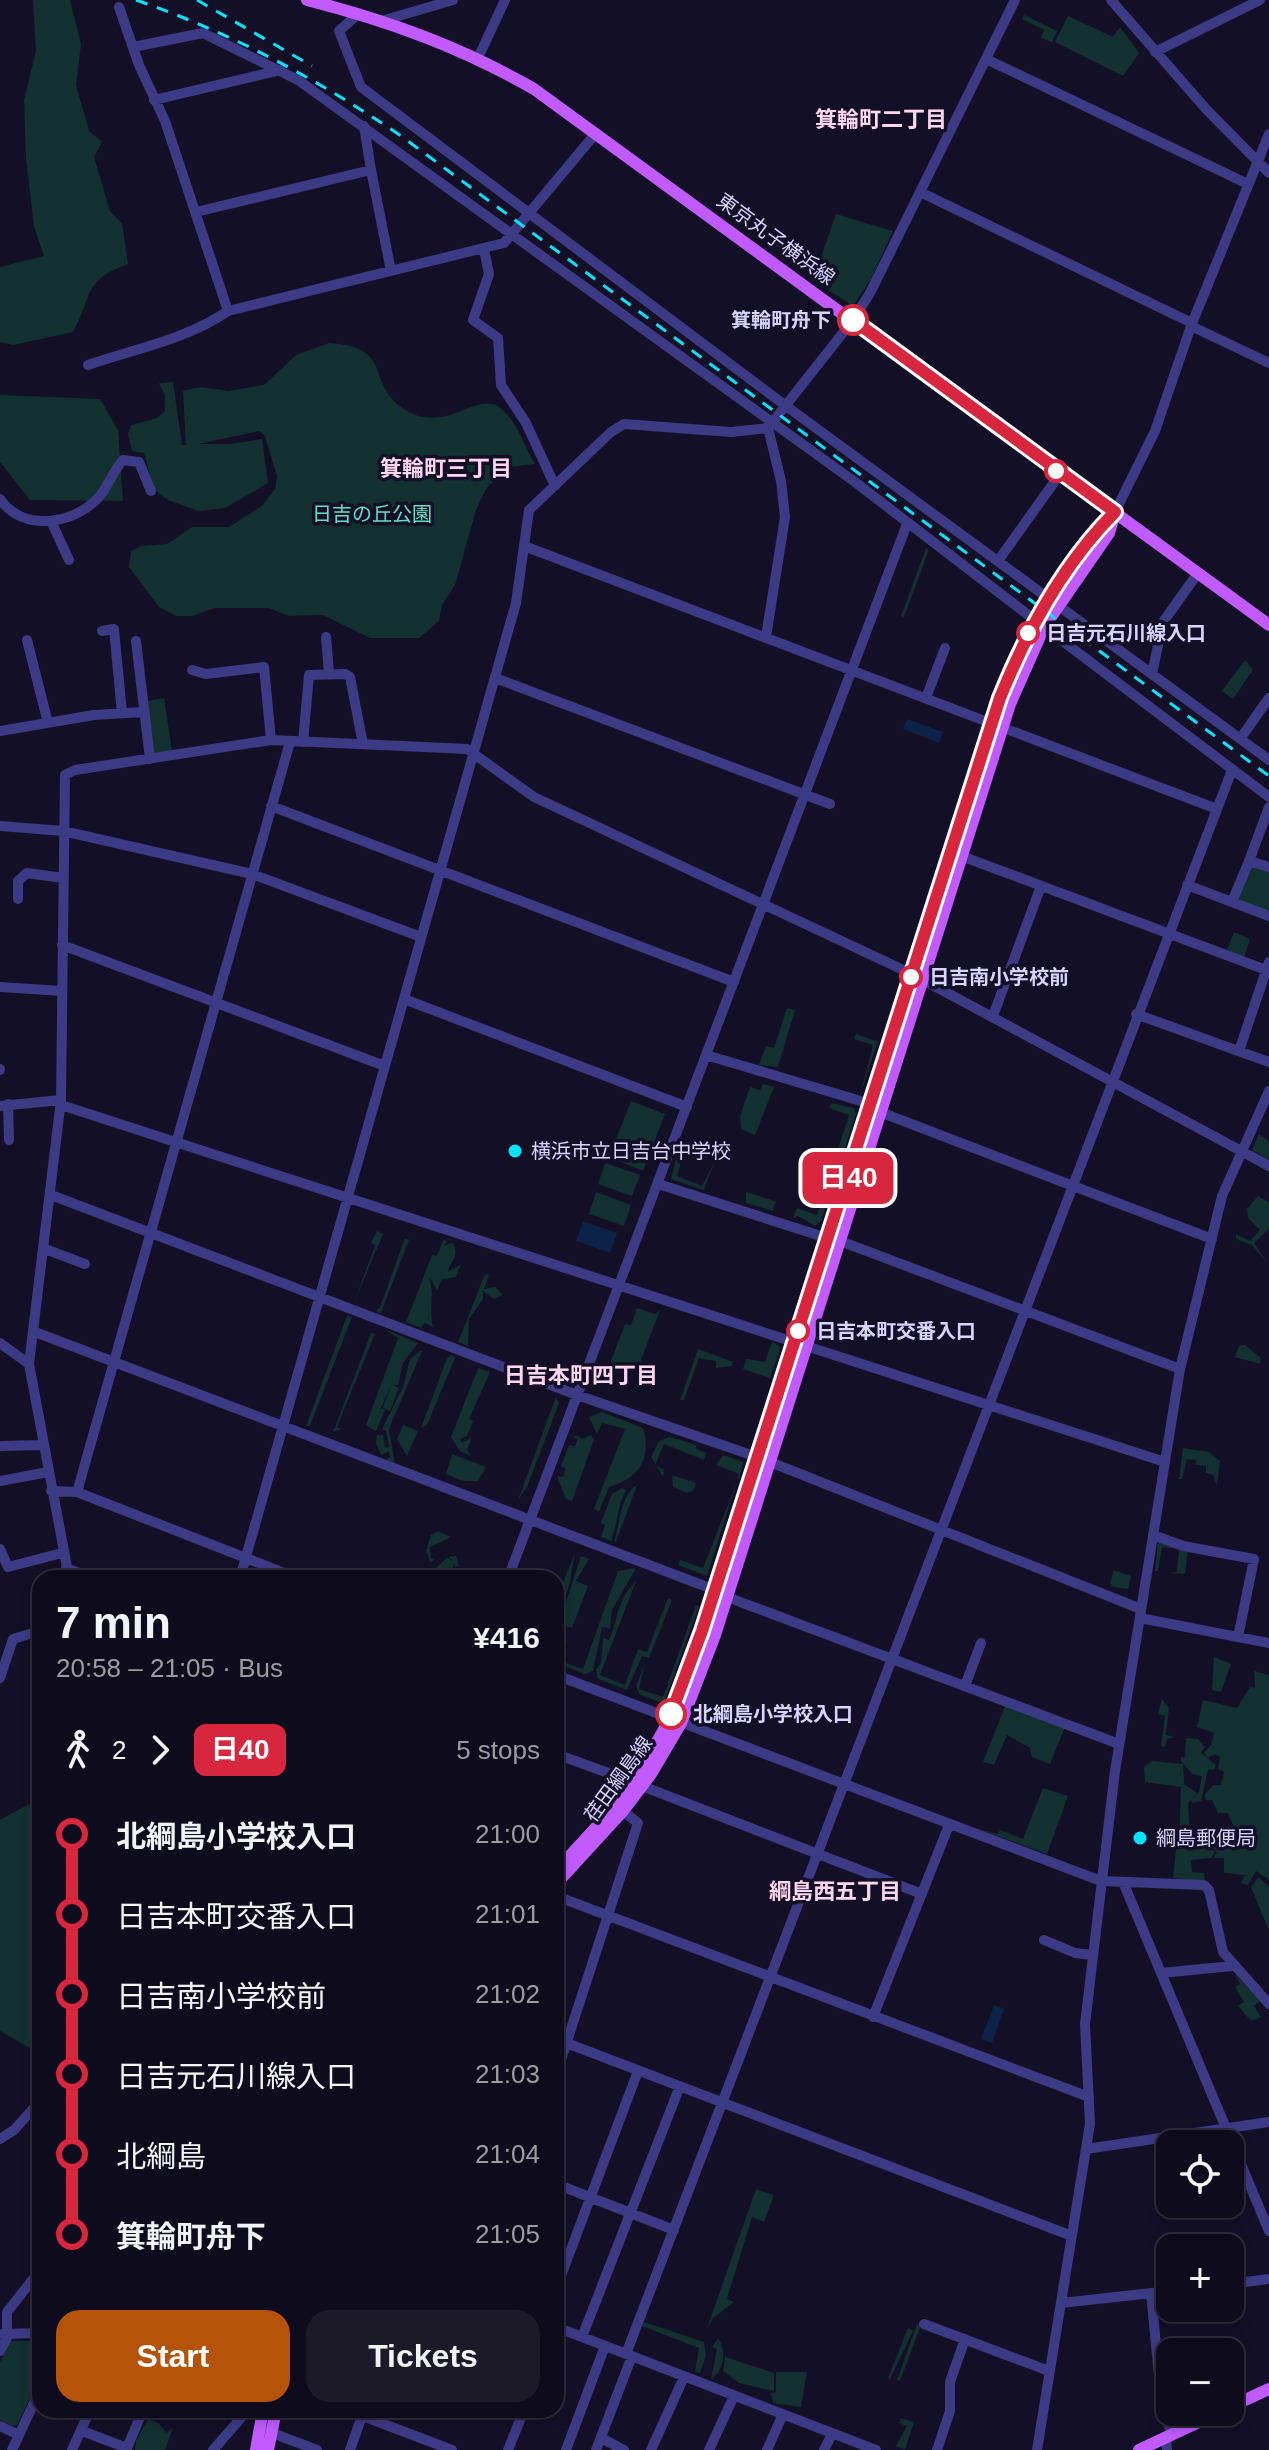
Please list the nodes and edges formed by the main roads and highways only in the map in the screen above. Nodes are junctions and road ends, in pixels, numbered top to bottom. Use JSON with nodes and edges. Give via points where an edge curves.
{"nodes":[{"id":1,"x":307,"y":0,"type":"edge"},
{"id":2,"x":1115,"y":512,"type":"junction"},
{"id":3,"x":1269,"y":625,"type":"edge"},
{"id":4,"x":998,"y":726,"type":"junction"},
{"id":5,"x":917,"y":977,"type":"junction"},
{"id":6,"x":801,"y":1343,"type":"junction"},
{"id":7,"x":675,"y":1721,"type":"junction"},
{"id":8,"x":637,"y":1784,"type":"junction"},
{"id":9,"x":564,"y":1862,"type":"edge"},
{"id":10,"x":564,"y":1875,"type":"edge"},
{"id":11,"x":1269,"y":2389,"type":"edge"},
{"id":12,"x":1244,"y":2401,"type":"edge"},
{"id":13,"x":267,"y":2418,"type":"edge"},
{"id":14,"x":271,"y":2418,"type":"edge"},
{"id":15,"x":1195,"y":2426,"type":"edge"},
{"id":16,"x":1168,"y":2441,"type":"edge"},
{"id":17,"x":256,"y":2450,"type":"edge"},
{"id":18,"x":268,"y":2450,"type":"edge"},
{"id":19,"x":1139,"y":2450,"type":"edge"}],
"edges":[{"from":1,"to":2,"type":"main road","name":"東京丸子横浜線","via":[[385,20],[478,58],[534,89]]},
{"from":2,"to":3,"type":"main road","name":"東京丸子横浜線"},
{"from":2,"to":4,"type":"main road","name":"荏田綱島線","via":[[1109,533],[1040,624]]},
{"from":4,"to":5,"type":"main road","name":"荏田綱島線"},
{"from":4,"to":5,"type":"main road","name":"荏田綱島線","via":[[964,857]]},
{"from":5,"to":6,"type":"main road","name":"荏田綱島線"},
{"from":6,"to":7,"type":"main road","name":"荏田綱島線","via":[[757,1457]]},
{"from":6,"to":7,"type":"main road","name":"荏田綱島線","via":[[727,1597]]},
{"from":7,"to":8,"type":"main road","name":"荏田綱島線"},
{"from":8,"to":9,"type":"main road","name":"荏田綱島線"},
{"from":8,"to":10,"type":"main road","name":"荏田綱島線","via":[[623,1811]]},
{"from":11,"to":12,"type":"main road"},
{"from":13,"to":17,"type":"main road"},
{"from":14,"to":18,"type":"main road"},
{"from":15,"to":16,"type":"main road"},
{"from":16,"to":19,"type":"main road"}]}
